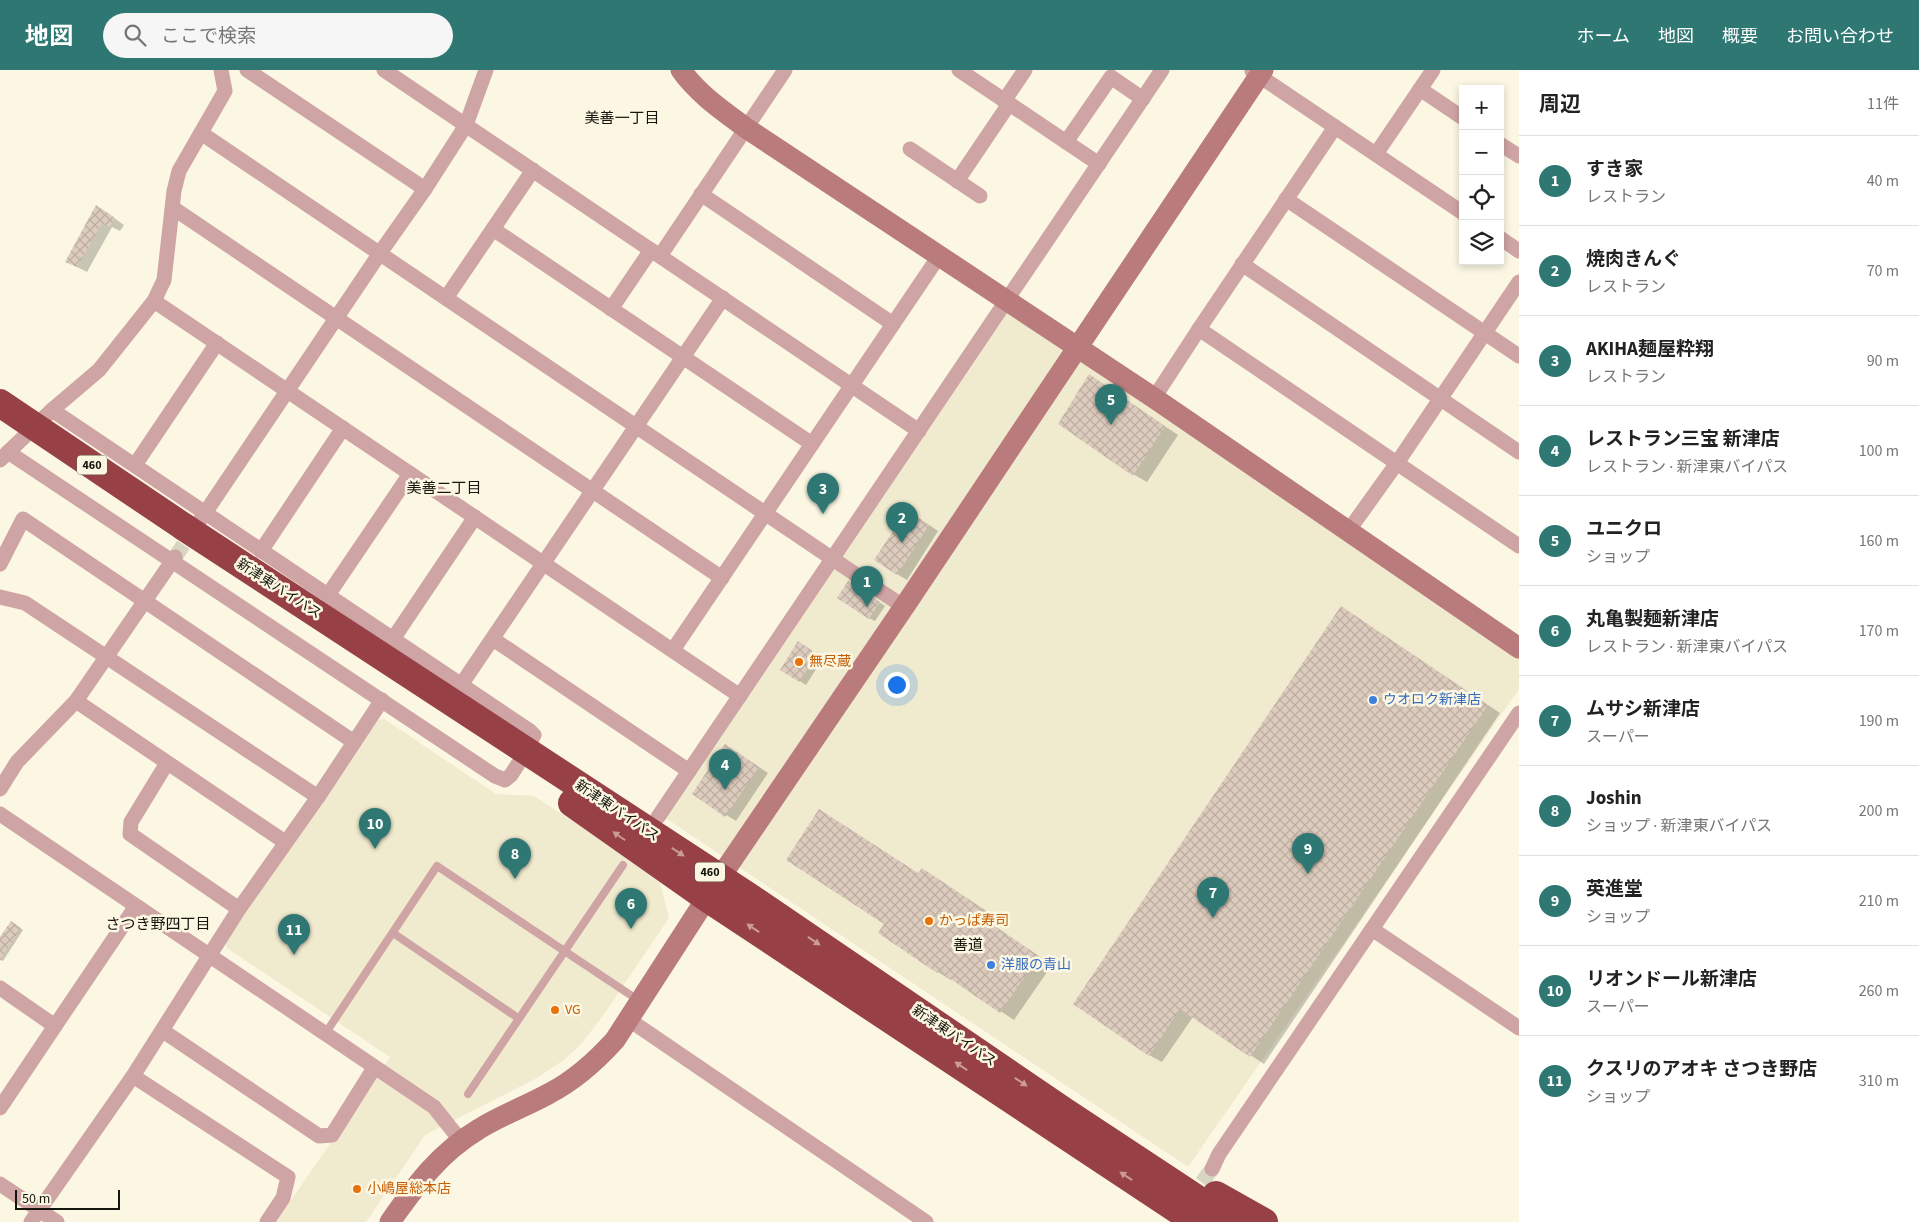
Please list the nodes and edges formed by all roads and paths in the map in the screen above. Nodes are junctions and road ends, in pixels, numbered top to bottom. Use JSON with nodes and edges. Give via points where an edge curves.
{"nodes":[{"id":1,"x":221,"y":70,"type":"edge"},
{"id":2,"x":247,"y":70,"type":"edge"},
{"id":3,"x":384,"y":70,"type":"edge"},
{"id":4,"x":486,"y":70,"type":"edge"},
{"id":5,"x":785,"y":70,"type":"edge"},
{"id":6,"x":959,"y":70,"type":"edge"},
{"id":7,"x":1025,"y":70,"type":"edge"},
{"id":8,"x":1162,"y":70,"type":"edge"},
{"id":9,"x":1433,"y":70,"type":"edge"},
{"id":10,"x":1258,"y":72,"type":"edge"},
{"id":11,"x":687,"y":73,"type":"edge"},
{"id":12,"x":1420,"y":89,"type":"junction"},
{"id":13,"x":1143,"y":99,"type":"junction"},
{"id":14,"x":1007,"y":102,"type":"junction"},
{"id":15,"x":1459,"y":115,"type":"edge"},
{"id":16,"x":466,"y":125,"type":"junction"},
{"id":17,"x":1335,"y":127,"type":"junction"},
{"id":18,"x":746,"y":128,"type":"junction"},
{"id":19,"x":201,"y":133,"type":"junction"},
{"id":20,"x":1066,"y":142,"type":"junction"},
{"id":21,"x":1504,"y":147,"type":"edge"},
{"id":22,"x":910,"y":149,"type":"dead end"},
{"id":23,"x":1376,"y":154,"type":"junction"},
{"id":24,"x":1519,"y":156,"type":"edge"},
{"id":25,"x":1099,"y":164,"type":"junction"},
{"id":26,"x":533,"y":170,"type":"junction"},
{"id":27,"x":957,"y":181,"type":"junction"},
{"id":28,"x":425,"y":189,"type":"junction"},
{"id":29,"x":701,"y":194,"type":"junction"},
{"id":30,"x":980,"y":196,"type":"dead end"},
{"id":31,"x":1286,"y":199,"type":"junction"},
{"id":32,"x":173,"y":208,"type":"junction"},
{"id":33,"x":1459,"y":210,"type":"edge"},
{"id":34,"x":493,"y":229,"type":"junction"},
{"id":35,"x":1504,"y":241,"type":"edge"},
{"id":36,"x":1519,"y":251,"type":"edge"},
{"id":37,"x":380,"y":253,"type":"junction"},
{"id":38,"x":655,"y":253,"type":"junction"},
{"id":39,"x":939,"y":256,"type":"junction"},
{"id":40,"x":1242,"y":264,"type":"junction"},
{"id":41,"x":1519,"y":282,"type":"edge"},
{"id":42,"x":446,"y":298,"type":"junction"},
{"id":43,"x":723,"y":298,"type":"junction"},
{"id":44,"x":1006,"y":299,"type":"junction"},
{"id":45,"x":154,"y":301,"type":"junction"},
{"id":46,"x":611,"y":308,"type":"junction"},
{"id":47,"x":336,"y":318,"type":"junction"},
{"id":48,"x":893,"y":324,"type":"junction"},
{"id":49,"x":1199,"y":328,"type":"junction"},
{"id":50,"x":1484,"y":333,"type":"junction"},
{"id":51,"x":217,"y":343,"type":"junction"},
{"id":52,"x":1077,"y":347,"type":"junction"},
{"id":53,"x":1519,"y":356,"type":"edge"},
{"id":54,"x":683,"y":357,"type":"junction"},
{"id":55,"x":852,"y":385,"type":"junction"},
{"id":56,"x":287,"y":390,"type":"junction"},
{"id":57,"x":1154,"y":398,"type":"junction"},
{"id":58,"x":1441,"y":398,"type":"junction"},
{"id":59,"x":0,"y":403,"type":"edge"},
{"id":60,"x":52,"y":410,"type":"junction"},
{"id":61,"x":0,"y":423,"type":"edge"},
{"id":62,"x":636,"y":426,"type":"junction"},
{"id":63,"x":343,"y":428,"type":"junction"},
{"id":64,"x":919,"y":431,"type":"junction"},
{"id":65,"x":812,"y":444,"type":"junction"},
{"id":66,"x":1519,"y":452,"type":"edge"},
{"id":67,"x":4,"y":456,"type":"edge"},
{"id":68,"x":1397,"y":462,"type":"junction"},
{"id":69,"x":135,"y":465,"type":"junction"},
{"id":70,"x":410,"y":474,"type":"junction"},
{"id":71,"x":592,"y":491,"type":"junction"},
{"id":72,"x":765,"y":513,"type":"junction"},
{"id":73,"x":476,"y":517,"type":"junction"},
{"id":74,"x":1349,"y":530,"type":"junction"},
{"id":75,"x":185,"y":537,"type":"junction"},
{"id":76,"x":1519,"y":546,"type":"edge"},
{"id":77,"x":261,"y":551,"type":"junction"},
{"id":78,"x":833,"y":559,"type":"junction"},
{"id":79,"x":0,"y":564,"type":"edge"},
{"id":80,"x":544,"y":564,"type":"junction"},
{"id":81,"x":722,"y":578,"type":"junction"},
{"id":82,"x":328,"y":595,"type":"junction"},
{"id":83,"x":0,"y":597,"type":"edge"},
{"id":84,"x":144,"y":601,"type":"junction"},
{"id":85,"x":904,"y":607,"type":"junction"},
{"id":86,"x":393,"y":639,"type":"junction"},
{"id":87,"x":493,"y":639,"type":"junction"},
{"id":88,"x":1519,"y":648,"type":"edge"},
{"id":89,"x":673,"y":650,"type":"junction"},
{"id":90,"x":106,"y":657,"type":"junction"},
{"id":91,"x":462,"y":685,"type":"junction"},
{"id":92,"x":740,"y":696,"type":"junction"},
{"id":93,"x":382,"y":700,"type":"junction"},
{"id":94,"x":76,"y":701,"type":"junction"},
{"id":95,"x":1519,"y":713,"type":"edge"},
{"id":96,"x":354,"y":742,"type":"junction"},
{"id":97,"x":522,"y":757,"type":"junction"},
{"id":98,"x":167,"y":763,"type":"junction"},
{"id":99,"x":689,"y":771,"type":"junction"},
{"id":100,"x":0,"y":789,"type":"edge"},
{"id":101,"x":318,"y":797,"type":"junction"},
{"id":102,"x":0,"y":814,"type":"edge"},
{"id":103,"x":658,"y":817,"type":"dead end"},
{"id":104,"x":286,"y":842,"type":"junction"},
{"id":105,"x":623,"y":865,"type":"dead end"},
{"id":106,"x":713,"y":888,"type":"junction"},
{"id":107,"x":136,"y":906,"type":"junction"},
{"id":108,"x":239,"y":909,"type":"junction"},
{"id":109,"x":1372,"y":929,"type":"junction"},
{"id":110,"x":393,"y":933,"type":"junction"},
{"id":111,"x":564,"y":951,"type":"junction"},
{"id":112,"x":209,"y":954,"type":"junction"},
{"id":113,"x":0,"y":988,"type":"edge"},
{"id":114,"x":639,"y":1001,"type":"junction"},
{"id":115,"x":518,"y":1018,"type":"junction"},
{"id":116,"x":628,"y":1020,"type":"junction"},
{"id":117,"x":55,"y":1026,"type":"junction"},
{"id":118,"x":1519,"y":1028,"type":"edge"},
{"id":119,"x":163,"y":1031,"type":"junction"},
{"id":120,"x":325,"y":1034,"type":"junction"},
{"id":121,"x":374,"y":1068,"type":"junction"},
{"id":122,"x":132,"y":1076,"type":"junction"},
{"id":123,"x":5,"y":1089,"type":"edge"},
{"id":124,"x":468,"y":1094,"type":"dead end"},
{"id":125,"x":0,"y":1108,"type":"edge"},
{"id":126,"x":1064,"y":1111,"type":"junction"},
{"id":127,"x":461,"y":1141,"type":"junction"},
{"id":128,"x":1212,"y":1169,"type":"tunnel mouth"},
{"id":129,"x":0,"y":1184,"type":"edge"},
{"id":130,"x":1151,"y":1192,"type":"junction"},
{"id":131,"x":35,"y":1216,"type":"edge"},
{"id":132,"x":57,"y":1222,"type":"edge"},
{"id":133,"x":267,"y":1222,"type":"edge"},
{"id":134,"x":390,"y":1222,"type":"edge"},
{"id":135,"x":926,"y":1222,"type":"edge"},
{"id":136,"x":1187,"y":1222,"type":"edge"},
{"id":137,"x":1196,"y":1222,"type":"edge"},
{"id":138,"x":1232,"y":1222,"type":"edge"},
{"id":139,"x":1264,"y":1222,"type":"edge"}],
"edges":[{"from":1,"to":19,"type":"street","via":[[225,91]]},
{"from":2,"to":28,"type":"street"},
{"from":3,"to":16,"type":"street"},
{"from":4,"to":16,"type":"street"},
{"from":5,"to":18,"type":"street"},
{"from":6,"to":14,"type":"street"},
{"from":7,"to":14,"type":"street"},
{"from":8,"to":13,"type":"street"},
{"from":9,"to":12,"type":"street"},
{"from":10,"to":17,"type":"street"},
{"from":10,"to":52,"type":"street"},
{"from":11,"to":18,"type":"street","via":[[715,105]]},
{"from":12,"to":15,"type":"street"},
{"from":12,"to":23,"type":"street"},
{"from":13,"to":20,"type":"street","via":[[1111,77]]},
{"from":13,"to":25,"type":"street"},
{"from":14,"to":20,"type":"street"},
{"from":14,"to":27,"type":"street"},
{"from":16,"to":26,"type":"street"},
{"from":16,"to":28,"type":"street"},
{"from":17,"to":23,"type":"street"},
{"from":17,"to":31,"type":"street"},
{"from":18,"to":29,"type":"street"},
{"from":18,"to":39,"type":"street"},
{"from":19,"to":32,"type":"street","via":[[179,171]]},
{"from":19,"to":37,"type":"street"},
{"from":20,"to":25,"type":"street"},
{"from":21,"to":24,"type":"street"},
{"from":22,"to":27,"type":"street"},
{"from":23,"to":33,"type":"street"},
{"from":25,"to":44,"type":"street"},
{"from":26,"to":34,"type":"street"},
{"from":26,"to":38,"type":"street"},
{"from":27,"to":30,"type":"street"},
{"from":28,"to":37,"type":"street"},
{"from":29,"to":38,"type":"street"},
{"from":29,"to":48,"type":"street"},
{"from":31,"to":40,"type":"street"},
{"from":31,"to":50,"type":"street"},
{"from":32,"to":45,"type":"street","via":[[164,280]]},
{"from":32,"to":47,"type":"street"},
{"from":34,"to":42,"type":"street"},
{"from":34,"to":46,"type":"street"},
{"from":35,"to":36,"type":"street"},
{"from":37,"to":42,"type":"street"},
{"from":37,"to":47,"type":"street"},
{"from":38,"to":43,"type":"street"},
{"from":38,"to":46,"type":"street"},
{"from":39,"to":44,"type":"street"},
{"from":39,"to":48,"type":"street"},
{"from":40,"to":49,"type":"street"},
{"from":40,"to":58,"type":"street"},
{"from":41,"to":50,"type":"street"},
{"from":42,"to":62,"type":"street"},
{"from":43,"to":54,"type":"street"},
{"from":43,"to":55,"type":"street"},
{"from":44,"to":52,"type":"street"},
{"from":44,"to":64,"type":"street"},
{"from":45,"to":51,"type":"street"},
{"from":45,"to":60,"type":"street","via":[[100,370]]},
{"from":46,"to":54,"type":"street"},
{"from":47,"to":56,"type":"street"},
{"from":47,"to":71,"type":"street"},
{"from":48,"to":55,"type":"street"},
{"from":49,"to":57,"type":"street"},
{"from":49,"to":68,"type":"street"},
{"from":50,"to":53,"type":"street"},
{"from":50,"to":58,"type":"street"},
{"from":51,"to":56,"type":"street"},
{"from":51,"to":69,"type":"street"},
{"from":52,"to":57,"type":"street"},
{"from":52,"to":85,"type":"street"},
{"from":54,"to":62,"type":"street"},
{"from":54,"to":65,"type":"street"},
{"from":55,"to":64,"type":"street"},
{"from":55,"to":65,"type":"street"},
{"from":56,"to":63,"type":"street"},
{"from":56,"to":75,"type":"street"},
{"from":57,"to":74,"type":"street"},
{"from":58,"to":66,"type":"street"},
{"from":58,"to":68,"type":"street"},
{"from":59,"to":75,"type":"highway","name":"新津東バイパス","number":"460","bridge":true},
{"from":60,"to":67,"type":"street"},
{"from":60,"to":69,"type":"street"},
{"from":61,"to":75,"type":"highway","name":"新津東バイパス","number":"460"},
{"from":62,"to":71,"type":"street"},
{"from":62,"to":72,"type":"street"},
{"from":63,"to":70,"type":"street"},
{"from":63,"to":77,"type":"street"},
{"from":64,"to":78,"type":"street"},
{"from":65,"to":72,"type":"street"},
{"from":67,"to":75,"type":"street"},
{"from":68,"to":74,"type":"street"},
{"from":68,"to":76,"type":"street"},
{"from":69,"to":75,"type":"street"},
{"from":70,"to":73,"type":"street"},
{"from":70,"to":82,"type":"street"},
{"from":71,"to":80,"type":"street"},
{"from":71,"to":81,"type":"street"},
{"from":72,"to":78,"type":"street"},
{"from":72,"to":81,"type":"street"},
{"from":73,"to":80,"type":"street"},
{"from":73,"to":86,"type":"street"},
{"from":74,"to":88,"type":"street"},
{"from":75,"to":77,"type":"street"},
{"from":75,"to":84,"type":"street"},
{"from":75,"to":93,"type":"street"},
{"from":75,"to":97,"type":"highway","name":"新津東バイパス","number":"460"},
{"from":77,"to":82,"type":"street"},
{"from":78,"to":85,"type":"street"},
{"from":78,"to":92,"type":"street"},
{"from":79,"to":84,"type":"street","via":[[23,519]]},
{"from":80,"to":87,"type":"street"},
{"from":80,"to":89,"type":"street"},
{"from":81,"to":89,"type":"street"},
{"from":82,"to":86,"type":"street"},
{"from":83,"to":90,"type":"street","via":[[24,602]]},
{"from":84,"to":90,"type":"street"},
{"from":84,"to":96,"type":"street"},
{"from":85,"to":106,"type":"street"},
{"from":86,"to":91,"type":"street"},
{"from":87,"to":91,"type":"street"},
{"from":87,"to":99,"type":"street"},
{"from":89,"to":92,"type":"street"},
{"from":90,"to":94,"type":"street"},
{"from":90,"to":101,"type":"street"},
{"from":91,"to":97,"type":"street","via":[[534,735]]},
{"from":92,"to":99,"type":"street"},
{"from":93,"to":96,"type":"street"},
{"from":93,"to":97,"type":"street","via":[[495,776],[505,780]]},
{"from":94,"to":98,"type":"street"},
{"from":94,"to":100,"type":"street","via":[[18,762]]},
{"from":95,"to":109,"type":"street"},
{"from":96,"to":101,"type":"street"},
{"from":97,"to":106,"type":"highway","name":"新津東バイパス","number":"460"},
{"from":98,"to":104,"type":"street"},
{"from":98,"to":108,"type":"street","via":[[131,822],[130,834]]},
{"from":99,"to":103,"type":"street"},
{"from":101,"to":104,"type":"street"},
{"from":102,"to":107,"type":"street"},
{"from":104,"to":108,"type":"street"},
{"from":105,"to":111,"type":"lane"},
{"from":106,"to":114,"type":"street"},
{"from":106,"to":126,"type":"highway","name":"新津東バイパス","number":"460","one_way":true,"via":[[751,898]]},
{"from":130,"to":106,"type":"highway","name":"新津東バイパス","number":"460","one_way":true},
{"from":107,"to":112,"type":"street"},
{"from":107,"to":117,"type":"street"},
{"from":108,"to":112,"type":"street"},
{"from":109,"to":118,"type":"street"},
{"from":109,"to":128,"type":"street"},
{"from":110,"to":111,"type":"lane","via":[[437,866]]},
{"from":110,"to":115,"type":"lane"},
{"from":110,"to":120,"type":"lane"},
{"from":111,"to":114,"type":"lane"},
{"from":111,"to":115,"type":"lane"},
{"from":112,"to":119,"type":"street"},
{"from":112,"to":120,"type":"street"},
{"from":113,"to":117,"type":"street"},
{"from":114,"to":116,"type":"street"},
{"from":115,"to":124,"type":"lane"},
{"from":116,"to":127,"type":"street","via":[[602,1055],[570,1081]]},
{"from":116,"to":135,"type":"street"},
{"from":117,"to":123,"type":"street"},
{"from":119,"to":121,"type":"street","via":[[319,1136],[332,1135]]},
{"from":119,"to":122,"type":"street"},
{"from":120,"to":121,"type":"street"},
{"from":121,"to":127,"type":"street","via":[[434,1107]]},
{"from":122,"to":131,"type":"street"},
{"from":122,"to":133,"type":"street","via":[[288,1177],[283,1198]]},
{"from":123,"to":125,"type":"street"},
{"from":126,"to":138,"type":"highway","name":"新津東バイパス","number":"460"},
{"from":126,"to":139,"type":"highway"},
{"from":127,"to":134,"type":"street","via":[[427,1171]]},
{"from":129,"to":131,"type":"street"},
{"from":130,"to":136,"type":"highway"},
{"from":130,"to":137,"type":"highway","name":"新津東バイパス","number":"460"},
{"from":131,"to":132,"type":"street"}]}
